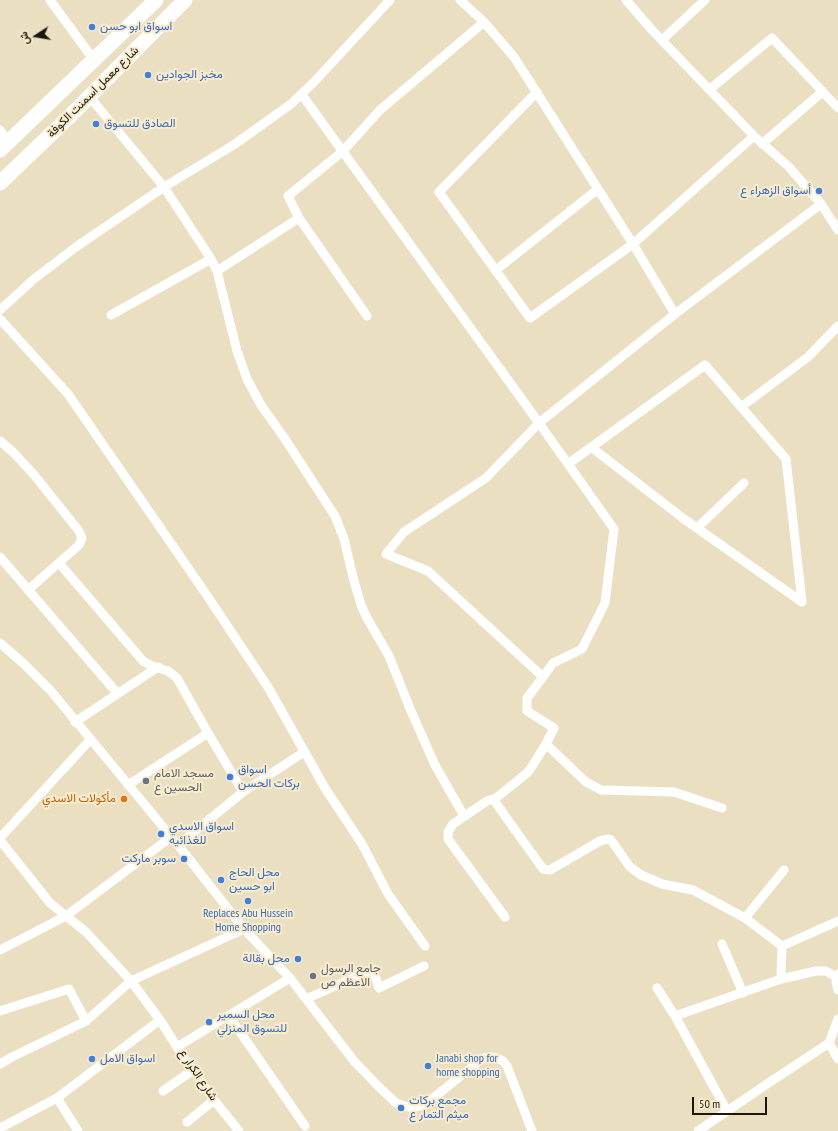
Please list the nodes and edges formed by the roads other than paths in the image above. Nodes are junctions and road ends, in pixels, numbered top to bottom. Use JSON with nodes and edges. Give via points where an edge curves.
{"nodes":[{"id":1,"x":50,"y":0,"type":"edge"},
{"id":2,"x":156,"y":0,"type":"edge"},
{"id":3,"x":185,"y":0,"type":"edge"},
{"id":4,"x":390,"y":0,"type":"edge"},
{"id":5,"x":460,"y":0,"type":"edge"},
{"id":6,"x":626,"y":0,"type":"edge"},
{"id":7,"x":705,"y":0,"type":"edge"},
{"id":8,"x":484,"y":22,"type":"junction"},
{"id":9,"x":662,"y":40,"type":"junction"},
{"id":10,"x":94,"y":60,"type":"junction"},
{"id":11,"x":709,"y":90,"type":"junction"},
{"id":12,"x":537,"y":92,"type":"junction"},
{"id":13,"x":822,"y":92,"type":"junction"},
{"id":14,"x":302,"y":95,"type":"junction"},
{"id":15,"x":89,"y":96,"type":"junction"},
{"id":16,"x":838,"y":108,"type":"edge"},
{"id":17,"x":0,"y":130,"type":"edge"},
{"id":18,"x":754,"y":136,"type":"junction"},
{"id":19,"x":762,"y":144,"type":"junction"},
{"id":20,"x":4,"y":146,"type":"edge"},
{"id":21,"x":343,"y":151,"type":"junction"},
{"id":22,"x":0,"y":183,"type":"edge"},
{"id":23,"x":164,"y":187,"type":"junction"},
{"id":24,"x":598,"y":189,"type":"junction"},
{"id":25,"x":821,"y":204,"type":"junction"},
{"id":26,"x":299,"y":218,"type":"junction"},
{"id":27,"x":838,"y":230,"type":"edge"},
{"id":28,"x":633,"y":244,"type":"junction"},
{"id":29,"x":211,"y":258,"type":"junction"},
{"id":30,"x":496,"y":270,"type":"junction"},
{"id":31,"x":217,"y":271,"type":"junction"},
{"id":32,"x":0,"y":310,"type":"edge"},
{"id":33,"x":675,"y":314,"type":"junction"},
{"id":34,"x":111,"y":315,"type":"dead end"},
{"id":35,"x":367,"y":316,"type":"dead end"},
{"id":36,"x":0,"y":319,"type":"edge"},
{"id":37,"x":838,"y":326,"type":"edge"},
{"id":38,"x":742,"y":407,"type":"junction"},
{"id":39,"x":540,"y":423,"type":"junction"},
{"id":40,"x":0,"y":441,"type":"edge"},
{"id":41,"x":591,"y":447,"type":"junction"},
{"id":42,"x":568,"y":464,"type":"junction"},
{"id":43,"x":744,"y":483,"type":"dead end"},
{"id":44,"x":697,"y":528,"type":"junction"},
{"id":45,"x":0,"y":557,"type":"edge"},
{"id":46,"x":59,"y":563,"type":"junction"},
{"id":47,"x":28,"y":590,"type":"junction"},
{"id":48,"x":0,"y":643,"type":"edge"},
{"id":49,"x":158,"y":667,"type":"junction"},
{"id":50,"x":543,"y":677,"type":"junction"},
{"id":51,"x":117,"y":694,"type":"junction"},
{"id":52,"x":75,"y":722,"type":"junction"},
{"id":53,"x":208,"y":733,"type":"junction"},
{"id":54,"x":90,"y":740,"type":"junction"},
{"id":55,"x":546,"y":744,"type":"junction"},
{"id":56,"x":304,"y":752,"type":"junction"},
{"id":57,"x":128,"y":785,"type":"junction"},
{"id":58,"x":243,"y":792,"type":"junction"},
{"id":59,"x":494,"y":799,"type":"junction"},
{"id":60,"x":722,"y":808,"type":"dead end"},
{"id":61,"x":464,"y":816,"type":"junction"},
{"id":62,"x":171,"y":837,"type":"junction"},
{"id":63,"x":0,"y":839,"type":"edge"},
{"id":64,"x":178,"y":844,"type":"junction"},
{"id":65,"x":784,"y":870,"type":"dead end"},
{"id":66,"x":66,"y":916,"type":"junction"},
{"id":67,"x":505,"y":916,"type":"dead end"},
{"id":68,"x":745,"y":918,"type":"junction"},
{"id":69,"x":838,"y":921,"type":"edge"},
{"id":70,"x":244,"y":929,"type":"junction"},
{"id":71,"x":722,"y":944,"type":"dead end"},
{"id":72,"x":425,"y":946,"type":"dead end"},
{"id":73,"x":782,"y":946,"type":"junction"},
{"id":74,"x":0,"y":950,"type":"edge"},
{"id":75,"x":424,"y":966,"type":"dead end"},
{"id":76,"x":837,"y":976,"type":"edge"},
{"id":77,"x":290,"y":978,"type":"junction"},
{"id":78,"x":780,"y":979,"type":"junction"},
{"id":79,"x":131,"y":981,"type":"junction"},
{"id":80,"x":657,"y":988,"type":"dead end"},
{"id":81,"x":838,"y":990,"type":"edge"},
{"id":82,"x":743,"y":993,"type":"junction"},
{"id":83,"x":306,"y":999,"type":"junction"},
{"id":84,"x":0,"y":1011,"type":"edge"},
{"id":85,"x":230,"y":1016,"type":"junction"},
{"id":86,"x":675,"y":1016,"type":"junction"},
{"id":87,"x":838,"y":1019,"type":"edge"},
{"id":88,"x":160,"y":1020,"type":"junction"},
{"id":89,"x":86,"y":1021,"type":"junction"},
{"id":90,"x":829,"y":1043,"type":"junction"},
{"id":91,"x":177,"y":1047,"type":"junction"},
{"id":92,"x":838,"y":1059,"type":"edge"},
{"id":93,"x":0,"y":1064,"type":"edge"},
{"id":94,"x":193,"y":1070,"type":"junction"},
{"id":95,"x":163,"y":1090,"type":"dead end"},
{"id":96,"x":57,"y":1098,"type":"junction"},
{"id":97,"x":214,"y":1100,"type":"junction"},
{"id":98,"x":727,"y":1111,"type":"junction"},
{"id":99,"x":187,"y":1122,"type":"dead end"},
{"id":100,"x":306,"y":1126,"type":"dead end"},
{"id":101,"x":0,"y":1128,"type":"edge"},
{"id":102,"x":78,"y":1131,"type":"edge"},
{"id":103,"x":239,"y":1131,"type":"edge"},
{"id":104,"x":532,"y":1131,"type":"edge"},
{"id":105,"x":698,"y":1131,"type":"edge"}],
"edges":[{"from":1,"to":10,"type":"street"},
{"from":2,"to":10,"type":"main road","name":"شارع معمل اسمنت الكوفة"},
{"from":3,"to":15,"type":"main road","name":"شارع معمل اسمنت الكوفة"},
{"from":4,"to":14,"type":"street"},
{"from":5,"to":8,"type":"street"},
{"from":6,"to":9,"type":"street"},
{"from":7,"to":9,"type":"street"},
{"from":8,"to":12,"type":"street","via":[[514,57]]},
{"from":8,"to":21,"type":"street","via":[[380,110]]},
{"from":9,"to":11,"type":"street"},
{"from":10,"to":20,"type":"main road","name":"شارع معمل اسمنت الكوفة"},
{"from":11,"to":13,"type":"street","via":[[772,38]]},
{"from":11,"to":18,"type":"street"},
{"from":12,"to":24,"type":"street"},
{"from":12,"to":30,"type":"street","via":[[439,192]]},
{"from":13,"to":16,"type":"street"},
{"from":13,"to":19,"type":"street"},
{"from":14,"to":21,"type":"street"},
{"from":14,"to":23,"type":"street","via":[[235,144]]},
{"from":15,"to":22,"type":"main road","name":"شارع معمل اسمنت الكوفة"},
{"from":15,"to":23,"type":"street"},
{"from":17,"to":20,"type":"street"},
{"from":18,"to":19,"type":"street"},
{"from":18,"to":28,"type":"street"},
{"from":19,"to":25,"type":"street","via":[[789,167]]},
{"from":21,"to":26,"type":"street","via":[[288,196]]},
{"from":21,"to":39,"type":"street"},
{"from":23,"to":29,"type":"street"},
{"from":23,"to":32,"type":"street","via":[[65,254]]},
{"from":24,"to":28,"type":"street"},
{"from":24,"to":30,"type":"street"},
{"from":25,"to":27,"type":"street"},
{"from":25,"to":33,"type":"street"},
{"from":26,"to":31,"type":"street"},
{"from":26,"to":35,"type":"street"},
{"from":28,"to":30,"type":"street","via":[[530,318]]},
{"from":28,"to":33,"type":"street"},
{"from":29,"to":31,"type":"street"},
{"from":29,"to":34,"type":"street"},
{"from":31,"to":61,"type":"street","via":[[237,351],[247,379],[261,405],[335,516],[344,539],[361,605],[389,656],[435,765]]},
{"from":33,"to":39,"type":"street"},
{"from":36,"to":56,"type":"street","via":[[58,382],[77,407],[268,687]]},
{"from":37,"to":38,"type":"street","via":[[808,357]]},
{"from":38,"to":41,"type":"street","via":[[705,365]]},
{"from":38,"to":44,"type":"street","via":[[786,459],[802,602]]},
{"from":39,"to":42,"type":"street"},
{"from":39,"to":50,"type":"street","via":[[486,478],[404,532],[386,554],[428,571]]},
{"from":40,"to":46,"type":"street","via":[[30,470],[81,534],[79,545]]},
{"from":41,"to":42,"type":"street"},
{"from":41,"to":44,"type":"street"},
{"from":42,"to":50,"type":"street","via":[[614,530],[605,603],[582,649],[553,663]]},
{"from":43,"to":44,"type":"street"},
{"from":45,"to":47,"type":"street"},
{"from":46,"to":47,"type":"street"},
{"from":46,"to":49,"type":"street","via":[[139,656],[147,664]]},
{"from":47,"to":51,"type":"street"},
{"from":48,"to":52,"type":"street","via":[[37,677]]},
{"from":49,"to":51,"type":"street"},
{"from":49,"to":53,"type":"street","via":[[177,678]]},
{"from":50,"to":55,"type":"street","via":[[528,698],[527,711],[554,728]]},
{"from":51,"to":52,"type":"street"},
{"from":52,"to":54,"type":"street"},
{"from":53,"to":57,"type":"street"},
{"from":53,"to":58,"type":"street"},
{"from":54,"to":57,"type":"street"},
{"from":54,"to":63,"type":"street"},
{"from":55,"to":59,"type":"street","via":[[529,771]]},
{"from":55,"to":60,"type":"street","via":[[586,782],[601,790],[674,792]]},
{"from":56,"to":58,"type":"street"},
{"from":56,"to":72,"type":"street","via":[[362,844],[388,894]]},
{"from":57,"to":62,"type":"street"},
{"from":58,"to":64,"type":"street"},
{"from":59,"to":61,"type":"street"},
{"from":59,"to":68,"type":"street","via":[[543,869],[550,870],[600,841],[609,839],[630,867],[641,875],[662,884],[693,890]]},
{"from":61,"to":67,"type":"street","via":[[450,827],[448,839]]},
{"from":62,"to":64,"type":"street"},
{"from":62,"to":66,"type":"street"},
{"from":63,"to":66,"type":"street","via":[[50,903]]},
{"from":64,"to":70,"type":"street"},
{"from":65,"to":68,"type":"street"},
{"from":66,"to":74,"type":"street"},
{"from":66,"to":79,"type":"street","via":[[86,932]]},
{"from":68,"to":73,"type":"street"},
{"from":69,"to":73,"type":"street"},
{"from":70,"to":77,"type":"street"},
{"from":70,"to":79,"type":"street"},
{"from":71,"to":82,"type":"street"},
{"from":73,"to":78,"type":"street"},
{"from":75,"to":83,"type":"street","via":[[379,988],[373,969]]},
{"from":76,"to":78,"type":"street","via":[[826,971],[816,971]]},
{"from":76,"to":81,"type":"street"},
{"from":77,"to":83,"type":"street"},
{"from":77,"to":85,"type":"street","name":"شارع الكرار ع"},
{"from":78,"to":82,"type":"street"},
{"from":79,"to":88,"type":"street"},
{"from":79,"to":89,"type":"street"},
{"from":80,"to":86,"type":"street"},
{"from":82,"to":86,"type":"street"},
{"from":83,"to":104,"type":"street","via":[[362,1069],[396,1103],[404,1106],[416,1107],[427,1103],[484,1058],[497,1058],[503,1061],[510,1072]]},
{"from":84,"to":89,"type":"street","via":[[69,989]]},
{"from":85,"to":91,"type":"street","name":"شارع الكرار ع"},
{"from":85,"to":100,"type":"street"},
{"from":86,"to":98,"type":"street"},
{"from":87,"to":90,"type":"street"},
{"from":88,"to":91,"type":"street"},
{"from":88,"to":96,"type":"street"},
{"from":89,"to":93,"type":"street"},
{"from":90,"to":92,"type":"street"},
{"from":90,"to":98,"type":"street"},
{"from":91,"to":94,"type":"street","name":"شارع الكرار ع"},
{"from":94,"to":95,"type":"street"},
{"from":94,"to":97,"type":"street","name":"شارع الكرار ع"},
{"from":96,"to":101,"type":"street"},
{"from":96,"to":102,"type":"street"},
{"from":97,"to":99,"type":"street"},
{"from":97,"to":103,"type":"street","name":"شارع الكرار ع"},
{"from":98,"to":105,"type":"street"}]}
